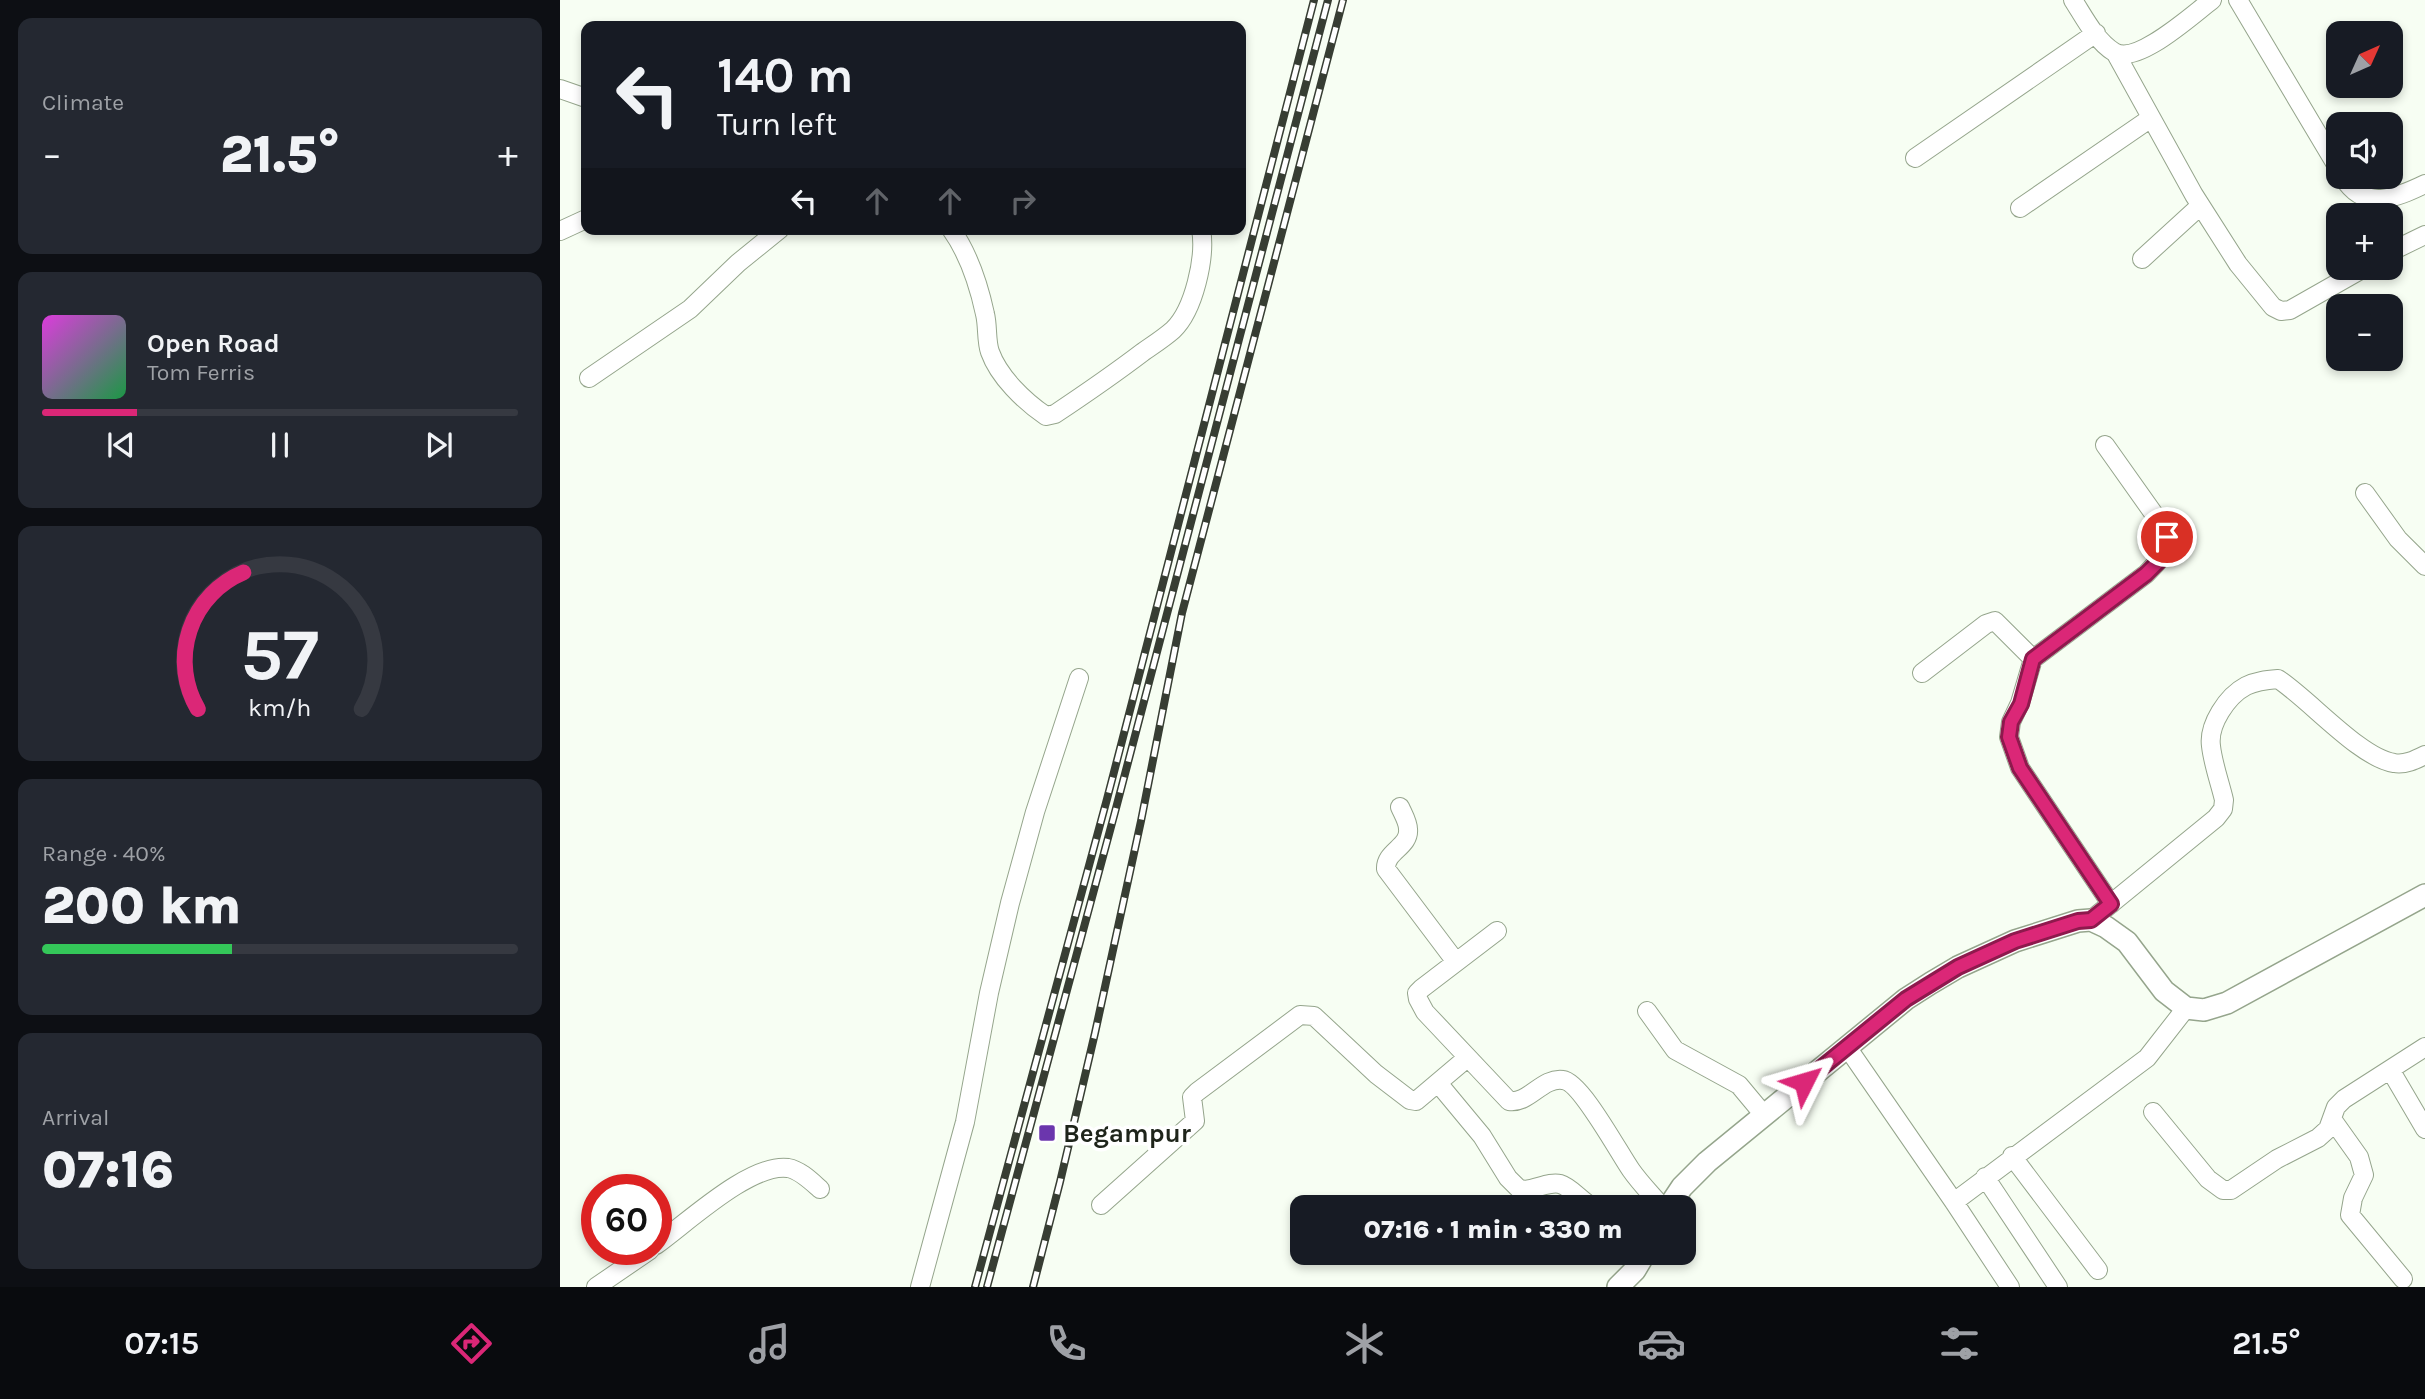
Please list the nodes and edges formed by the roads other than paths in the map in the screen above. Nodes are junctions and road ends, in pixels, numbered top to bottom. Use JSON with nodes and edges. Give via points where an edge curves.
{"nodes":[{"id":1,"x":2073,"y":0,"type":"edge"},
{"id":2,"x":2212,"y":0,"type":"edge"},
{"id":3,"x":2238,"y":0,"type":"edge"},
{"id":4,"x":2096,"y":33,"type":"junction"},
{"id":5,"x":2116,"y":54,"type":"junction"},
{"id":6,"x":560,"y":89,"type":"edge"},
{"id":7,"x":581,"y":95,"type":"edge"},
{"id":8,"x":2151,"y":118,"type":"junction"},
{"id":9,"x":2326,"y":148,"type":"edge"},
{"id":10,"x":1915,"y":158,"type":"dead end"},
{"id":11,"x":2425,"y":184,"type":"edge"},
{"id":12,"x":2353,"y":189,"type":"edge"},
{"id":13,"x":2200,"y":206,"type":"junction"},
{"id":14,"x":2020,"y":208,"type":"dead end"},
{"id":15,"x":581,"y":221,"type":"edge"},
{"id":16,"x":560,"y":231,"type":"edge"},
{"id":17,"x":2425,"y":234,"type":"edge"},
{"id":18,"x":773,"y":235,"type":"edge"},
{"id":19,"x":954,"y":235,"type":"edge"},
{"id":20,"x":1202,"y":235,"type":"edge"},
{"id":21,"x":2403,"y":245,"type":"edge"},
{"id":22,"x":2142,"y":259,"type":"dead end"},
{"id":23,"x":2343,"y":280,"type":"edge"},
{"id":24,"x":589,"y":378,"type":"dead end"},
{"id":25,"x":2105,"y":445,"type":"dead end"},
{"id":26,"x":2365,"y":493,"type":"dead end"},
{"id":27,"x":2425,"y":566,"type":"edge"},
{"id":28,"x":2033,"y":659,"type":"junction"},
{"id":29,"x":1922,"y":673,"type":"dead end"},
{"id":30,"x":1079,"y":678,"type":"dead end"},
{"id":31,"x":2425,"y":755,"type":"edge"},
{"id":32,"x":1400,"y":807,"type":"dead end"},
{"id":33,"x":2425,"y":895,"type":"edge"},
{"id":34,"x":2111,"y":904,"type":"junction"},
{"id":35,"x":2091,"y":920,"type":"junction"},
{"id":36,"x":1497,"y":931,"type":"dead end"},
{"id":37,"x":1456,"y":962,"type":"junction"},
{"id":38,"x":2186,"y":1008,"type":"junction"},
{"id":39,"x":1647,"y":1011,"type":"dead end"},
{"id":40,"x":1847,"y":1047,"type":"junction"},
{"id":41,"x":2425,"y":1047,"type":"edge"},
{"id":42,"x":1467,"y":1058,"type":"junction"},
{"id":43,"x":2391,"y":1071,"type":"junction"},
{"id":44,"x":1438,"y":1083,"type":"junction"},
{"id":45,"x":2153,"y":1112,"type":"dead end"},
{"id":46,"x":1764,"y":1115,"type":"junction"},
{"id":47,"x":2332,"y":1119,"type":"junction"},
{"id":48,"x":2425,"y":1129,"type":"edge"},
{"id":49,"x":2012,"y":1156,"type":"junction"},
{"id":50,"x":1986,"y":1177,"type":"junction"},
{"id":51,"x":820,"y":1189,"type":"dead end"},
{"id":52,"x":1574,"y":1195,"type":"edge"},
{"id":53,"x":1653,"y":1195,"type":"edge"},
{"id":54,"x":1674,"y":1195,"type":"edge"},
{"id":55,"x":1954,"y":1202,"type":"junction"},
{"id":56,"x":1101,"y":1205,"type":"dead end"},
{"id":57,"x":672,"y":1233,"type":"edge"},
{"id":58,"x":628,"y":1265,"type":"edge"},
{"id":59,"x":1638,"y":1265,"type":"edge"},
{"id":60,"x":2098,"y":1270,"type":"dead end"},
{"id":61,"x":2403,"y":1279,"type":"dead end"},
{"id":62,"x":1622,"y":1286,"type":"edge"},
{"id":63,"x":596,"y":1287,"type":"edge"},
{"id":64,"x":920,"y":1287,"type":"edge"},
{"id":65,"x":2010,"y":1287,"type":"edge"},
{"id":66,"x":2058,"y":1287,"type":"edge"}],
"edges":[{"from":1,"to":4,"type":"street"},
{"from":2,"to":5,"type":"street","via":[[2142,51]]},
{"from":3,"to":9,"type":"street"},
{"from":4,"to":5,"type":"street"},
{"from":4,"to":10,"type":"street"},
{"from":5,"to":8,"type":"street"},
{"from":6,"to":7,"type":"street"},
{"from":8,"to":13,"type":"street"},
{"from":8,"to":14,"type":"street"},
{"from":11,"to":12,"type":"street","via":[[2397,198],[2380,200]]},
{"from":13,"to":22,"type":"street"},
{"from":13,"to":23,"type":"street","via":[[2263,297],[2281,311]]},
{"from":15,"to":16,"type":"street"},
{"from":17,"to":21,"type":"street"},
{"from":18,"to":24,"type":"street","via":[[690,309]]},
{"from":19,"to":20,"type":"street","via":[[985,313],[994,361],[1007,381],[1046,416],[1103,382],[1173,330],[1184,317],[1197,282]]},
{"from":25,"to":28,"type":"street","via":[[2161,524],[2166,548],[2146,574]]},
{"from":26,"to":27,"type":"street","via":[[2398,539]]},
{"from":28,"to":29,"type":"street","via":[[1996,621]]},
{"from":28,"to":34,"type":"street","via":[[2021,704],[2011,722],[2012,749]]},
{"from":30,"to":64,"type":"street","via":[[1010,903],[965,1122]]},
{"from":31,"to":34,"type":"street","via":[[2397,764],[2386,761],[2359,746],[2278,679],[2242,688],[2224,706],[2210,744],[2223,809]]},
{"from":32,"to":37,"type":"street","via":[[1408,835],[1389,856],[1386,869]]},
{"from":33,"to":38,"type":"main road","via":[[2227,1003],[2204,1010]]},
{"from":34,"to":35,"type":"street"},
{"from":35,"to":38,"type":"main road","via":[[2127,942],[2164,990]]},
{"from":35,"to":40,"type":"main road","via":[[2015,941],[1958,967],[1906,999]]},
{"from":36,"to":37,"type":"street"},
{"from":37,"to":42,"type":"street","via":[[1417,993],[1425,1012]]},
{"from":38,"to":49,"type":"street","via":[[2147,1058]]},
{"from":39,"to":46,"type":"street","via":[[1675,1050],[1739,1085]]},
{"from":40,"to":46,"type":"main road"},
{"from":40,"to":55,"type":"street"},
{"from":41,"to":43,"type":"street"},
{"from":42,"to":44,"type":"street"},
{"from":42,"to":53,"type":"street","via":[[1509,1101],[1517,1102],[1552,1080],[1570,1082]]},
{"from":43,"to":47,"type":"street","via":[[2344,1099]]},
{"from":43,"to":48,"type":"street"},
{"from":44,"to":52,"type":"street","via":[[1520,1190],[1558,1183]]},
{"from":44,"to":56,"type":"street","via":[[1416,1101],[1402,1096],[1314,1016],[1300,1015],[1197,1092],[1192,1097],[1195,1121]]},
{"from":45,"to":47,"type":"street","via":[[2223,1191],[2318,1138]]},
{"from":46,"to":54,"type":"main road"},
{"from":47,"to":61,"type":"street","via":[[2359,1157],[2364,1175],[2350,1215]]},
{"from":49,"to":50,"type":"street"},
{"from":49,"to":60,"type":"street"},
{"from":50,"to":55,"type":"street"},
{"from":50,"to":66,"type":"street"},
{"from":51,"to":57,"type":"street","via":[[790,1168],[758,1173]]},
{"from":55,"to":65,"type":"street"},
{"from":58,"to":63,"type":"street"},
{"from":59,"to":62,"type":"main road"}]}
